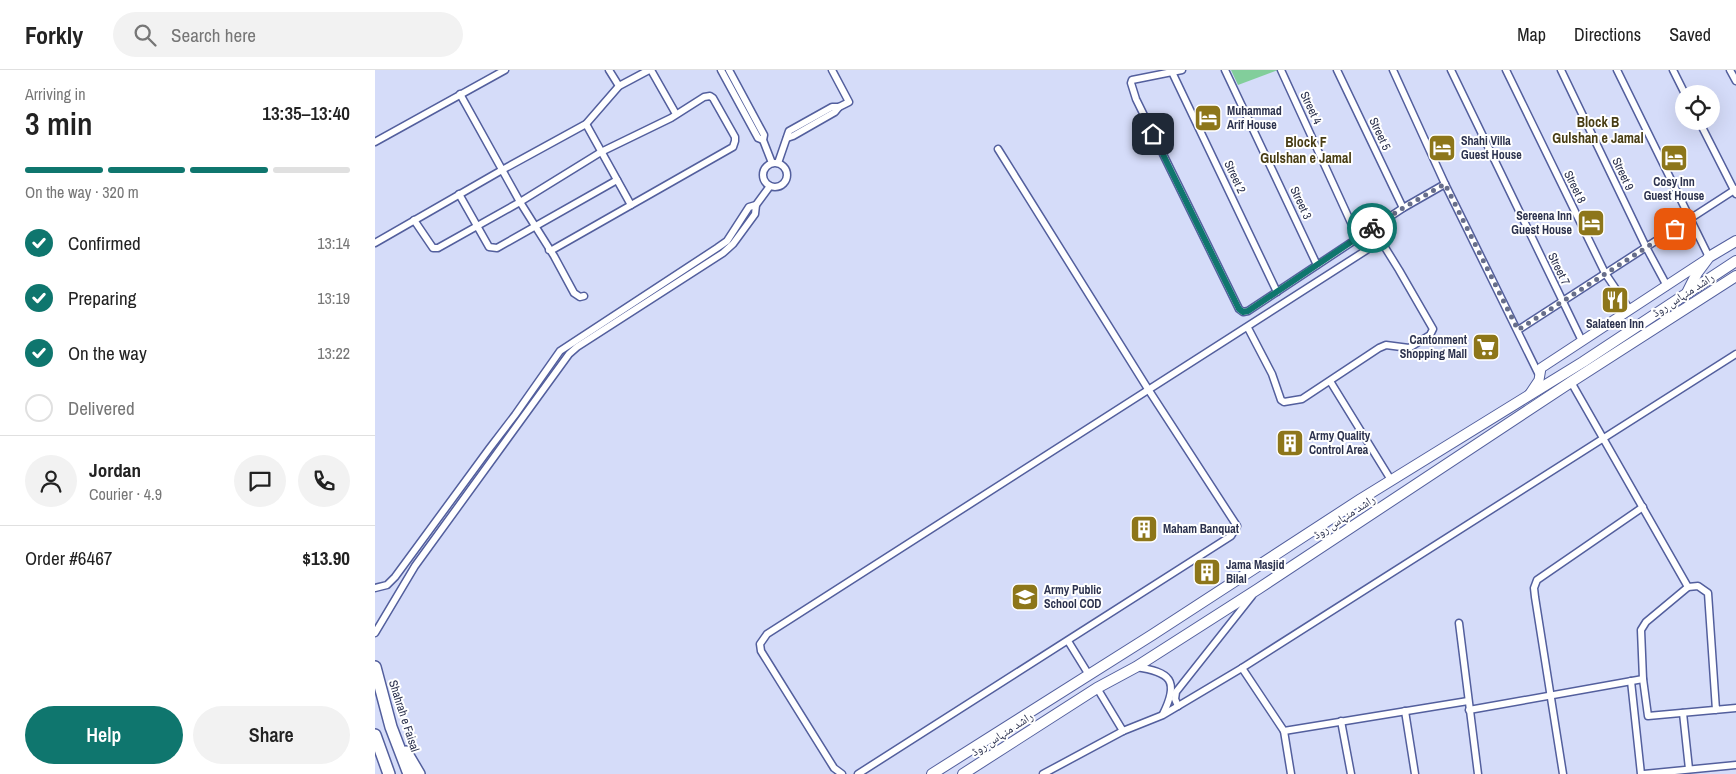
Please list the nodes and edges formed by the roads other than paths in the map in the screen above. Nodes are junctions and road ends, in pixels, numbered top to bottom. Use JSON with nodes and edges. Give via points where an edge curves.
{"nodes":[{"id":1,"x":505,"y":70,"type":"edge"},
{"id":2,"x":609,"y":70,"type":"edge"},
{"id":3,"x":650,"y":70,"type":"edge"},
{"id":4,"x":721,"y":70,"type":"edge"},
{"id":5,"x":729,"y":70,"type":"edge"},
{"id":6,"x":832,"y":70,"type":"edge"},
{"id":7,"x":1182,"y":70,"type":"edge"},
{"id":8,"x":1225,"y":70,"type":"edge"},
{"id":9,"x":1281,"y":70,"type":"edge"},
{"id":10,"x":1337,"y":70,"type":"edge"},
{"id":11,"x":1393,"y":70,"type":"edge"},
{"id":12,"x":1451,"y":70,"type":"edge"},
{"id":13,"x":1506,"y":70,"type":"edge"},
{"id":14,"x":1561,"y":70,"type":"edge"},
{"id":15,"x":1617,"y":70,"type":"edge"},
{"id":16,"x":1673,"y":70,"type":"edge"},
{"id":17,"x":1730,"y":70,"type":"edge"},
{"id":18,"x":1172,"y":72,"type":"junction"},
{"id":19,"x":1736,"y":81,"type":"edge"},
{"id":20,"x":1680,"y":85,"type":"edge"},
{"id":21,"x":619,"y":86,"type":"junction"},
{"id":22,"x":460,"y":94,"type":"junction"},
{"id":23,"x":676,"y":114,"type":"junction"},
{"id":24,"x":586,"y":124,"type":"junction"},
{"id":25,"x":1704,"y":130,"type":"edge"},
{"id":26,"x":763,"y":140,"type":"junction"},
{"id":27,"x":375,"y":142,"type":"edge"},
{"id":28,"x":998,"y":149,"type":"dead end"},
{"id":29,"x":601,"y":152,"type":"junction"},
{"id":30,"x":775,"y":163,"type":"junction"},
{"id":31,"x":502,"y":170,"type":"junction"},
{"id":32,"x":617,"y":180,"type":"junction"},
{"id":33,"x":1445,"y":184,"type":"junction"},
{"id":34,"x":770,"y":186,"type":"junction"},
{"id":35,"x":1735,"y":191,"type":"edge"},
{"id":36,"x":459,"y":194,"type":"junction"},
{"id":37,"x":520,"y":202,"type":"junction"},
{"id":38,"x":631,"y":205,"type":"junction"},
{"id":39,"x":1403,"y":208,"type":"junction"},
{"id":40,"x":1689,"y":219,"type":"junction"},
{"id":41,"x":414,"y":220,"type":"junction"},
{"id":42,"x":477,"y":226,"type":"junction"},
{"id":43,"x":535,"y":227,"type":"junction"},
{"id":44,"x":1391,"y":235,"type":"dead end"},
{"id":45,"x":1359,"y":238,"type":"junction"},
{"id":46,"x":1381,"y":241,"type":"junction"},
{"id":47,"x":1736,"y":241,"type":"edge"},
{"id":48,"x":375,"y":243,"type":"edge"},
{"id":49,"x":1646,"y":248,"type":"junction"},
{"id":50,"x":549,"y":250,"type":"junction"},
{"id":51,"x":1709,"y":257,"type":"junction"},
{"id":52,"x":1736,"y":261,"type":"edge"},
{"id":53,"x":1317,"y":265,"type":"junction"},
{"id":54,"x":1605,"y":274,"type":"junction"},
{"id":55,"x":1736,"y":276,"type":"edge"},
{"id":56,"x":1667,"y":286,"type":"junction"},
{"id":57,"x":1277,"y":292,"type":"junction"},
{"id":58,"x":1687,"y":292,"type":"junction"},
{"id":59,"x":585,"y":296,"type":"dead end"},
{"id":60,"x":1562,"y":301,"type":"junction"},
{"id":61,"x":1687,"y":308,"type":"junction"},
{"id":62,"x":1630,"y":310,"type":"junction"},
{"id":63,"x":1247,"y":328,"type":"junction"},
{"id":64,"x":1633,"y":328,"type":"junction"},
{"id":65,"x":1518,"y":330,"type":"junction"},
{"id":66,"x":1582,"y":341,"type":"junction"},
{"id":67,"x":1633,"y":343,"type":"junction"},
{"id":68,"x":1736,"y":354,"type":"edge"},
{"id":69,"x":1583,"y":362,"type":"junction"},
{"id":70,"x":1540,"y":377,"type":"junction"},
{"id":71,"x":1330,"y":381,"type":"junction"},
{"id":72,"x":1571,"y":382,"type":"junction"},
{"id":73,"x":1149,"y":389,"type":"junction"},
{"id":74,"x":1529,"y":395,"type":"junction"},
{"id":75,"x":518,"y":418,"type":"junction"},
{"id":76,"x":1604,"y":438,"type":"junction"},
{"id":77,"x":1391,"y":480,"type":"junction"},
{"id":78,"x":1643,"y":507,"type":"junction"},
{"id":79,"x":412,"y":553,"type":"junction"},
{"id":80,"x":420,"y":559,"type":"junction"},
{"id":81,"x":395,"y":577,"type":"junction"},
{"id":82,"x":404,"y":583,"type":"junction"},
{"id":83,"x":1688,"y":587,"type":"junction"},
{"id":84,"x":375,"y":588,"type":"edge"},
{"id":85,"x":1257,"y":589,"type":"junction"},
{"id":86,"x":1459,"y":623,"type":"dead end"},
{"id":87,"x":375,"y":634,"type":"edge"},
{"id":88,"x":1068,"y":641,"type":"junction"},
{"id":89,"x":375,"y":667,"type":"edge"},
{"id":90,"x":1136,"y":667,"type":"junction"},
{"id":91,"x":1242,"y":668,"type":"junction"},
{"id":92,"x":1089,"y":675,"type":"junction"},
{"id":93,"x":1643,"y":679,"type":"junction"},
{"id":94,"x":1631,"y":681,"type":"junction"},
{"id":95,"x":1097,"y":688,"type":"junction"},
{"id":96,"x":1550,"y":695,"type":"junction"},
{"id":97,"x":1467,"y":701,"type":"junction"},
{"id":98,"x":1178,"y":706,"type":"junction"},
{"id":99,"x":1736,"y":708,"type":"edge"},
{"id":100,"x":1469,"y":710,"type":"junction"},
{"id":101,"x":1716,"y":710,"type":"junction"},
{"id":102,"x":1405,"y":711,"type":"junction"},
{"id":103,"x":1683,"y":713,"type":"junction"},
{"id":104,"x":1163,"y":715,"type":"junction"},
{"id":105,"x":1341,"y":721,"type":"junction"},
{"id":106,"x":391,"y":727,"type":"junction"},
{"id":107,"x":1123,"y":731,"type":"junction"},
{"id":108,"x":1285,"y":731,"type":"junction"},
{"id":109,"x":375,"y":735,"type":"edge"},
{"id":110,"x":1736,"y":765,"type":"edge"},
{"id":111,"x":1689,"y":769,"type":"junction"},
{"id":112,"x":389,"y":774,"type":"edge"},
{"id":113,"x":409,"y":774,"type":"edge"},
{"id":114,"x":419,"y":774,"type":"edge"},
{"id":115,"x":842,"y":774,"type":"edge"},
{"id":116,"x":858,"y":774,"type":"edge"},
{"id":117,"x":933,"y":774,"type":"edge"},
{"id":118,"x":963,"y":774,"type":"edge"},
{"id":119,"x":1043,"y":774,"type":"edge"},
{"id":120,"x":1291,"y":774,"type":"edge"},
{"id":121,"x":1351,"y":774,"type":"edge"},
{"id":122,"x":1415,"y":774,"type":"edge"},
{"id":123,"x":1478,"y":774,"type":"edge"},
{"id":124,"x":1563,"y":774,"type":"edge"},
{"id":125,"x":1642,"y":774,"type":"edge"}],
"edges":[{"from":1,"to":22,"type":"street"},
{"from":2,"to":21,"type":"street"},
{"from":3,"to":21,"type":"street"},
{"from":3,"to":23,"type":"street"},
{"from":4,"to":26,"type":"street","via":[[758,138]]},
{"from":5,"to":26,"type":"street"},
{"from":6,"to":30,"type":"street","via":[[849,102],[787,138]]},
{"from":7,"to":18,"type":"street"},
{"from":8,"to":53,"type":"street","name":"Street 3"},
{"from":9,"to":45,"type":"street","name":"Street 4"},
{"from":10,"to":39,"type":"street","name":"Street 5"},
{"from":11,"to":33,"type":"street"},
{"from":12,"to":60,"type":"street","name":"Street 7"},
{"from":13,"to":54,"type":"street","name":"Street 8"},
{"from":14,"to":49,"type":"street","name":"Street 9"},
{"from":15,"to":40,"type":"street"},
{"from":16,"to":20,"type":"street"},
{"from":17,"to":19,"type":"street"},
{"from":18,"to":57,"type":"street","name":"Street 2"},
{"from":18,"to":57,"type":"street","via":[[1132,80],[1136,99],[1239,309],[1248,311]]},
{"from":21,"to":24,"type":"street"},
{"from":22,"to":27,"type":"street"},
{"from":22,"to":31,"type":"street"},
{"from":23,"to":29,"type":"street"},
{"from":23,"to":38,"type":"street","via":[[710,96],[735,138],[735,144]]},
{"from":24,"to":29,"type":"street"},
{"from":24,"to":31,"type":"street"},
{"from":25,"to":35,"type":"street"},
{"from":26,"to":30,"type":"street"},
{"from":28,"to":73,"type":"street"},
{"from":29,"to":32,"type":"street"},
{"from":29,"to":37,"type":"street"},
{"from":30,"to":34,"type":"street","via":[[764,170],[765,182]]},
{"from":30,"to":34,"type":"street","via":[[783,165],[787,176],[781,186]]},
{"from":31,"to":36,"type":"street"},
{"from":31,"to":37,"type":"street"},
{"from":32,"to":38,"type":"street"},
{"from":32,"to":43,"type":"street"},
{"from":33,"to":39,"type":"street"},
{"from":33,"to":65,"type":"street"},
{"from":34,"to":75,"type":"street","via":[[733,244],[577,347]]},
{"from":35,"to":40,"type":"street"},
{"from":36,"to":41,"type":"street"},
{"from":36,"to":42,"type":"street"},
{"from":37,"to":42,"type":"street"},
{"from":37,"to":43,"type":"street"},
{"from":38,"to":50,"type":"street"},
{"from":39,"to":45,"type":"street"},
{"from":40,"to":49,"type":"street"},
{"from":40,"to":51,"type":"street"},
{"from":41,"to":42,"type":"street","via":[[433,248]]},
{"from":41,"to":48,"type":"street"},
{"from":42,"to":43,"type":"street","via":[[491,248],[497,248]]},
{"from":43,"to":50,"type":"street"},
{"from":44,"to":46,"type":"street"},
{"from":45,"to":53,"type":"street"},
{"from":46,"to":63,"type":"street"},
{"from":46,"to":71,"type":"street","via":[[1433,329],[1430,335],[1409,348],[1379,348]]},
{"from":47,"to":51,"type":"main road"},
{"from":49,"to":54,"type":"street"},
{"from":49,"to":56,"type":"street","name":"Street 9"},
{"from":50,"to":59,"type":"street","via":[[574,294]]},
{"from":51,"to":56,"type":"main road"},
{"from":51,"to":58,"type":"main road"},
{"from":52,"to":58,"type":"main road","name":"راشد منہاس روڈ"},
{"from":53,"to":57,"type":"street"},
{"from":54,"to":60,"type":"street"},
{"from":54,"to":62,"type":"street","name":"Street 8"},
{"from":55,"to":61,"type":"main road","name":"راشد منہاس روڈ"},
{"from":56,"to":62,"type":"main road"},
{"from":58,"to":64,"type":"main road","name":"راشد منہاس روڈ"},
{"from":60,"to":65,"type":"street"},
{"from":60,"to":66,"type":"street","name":"Street 7"},
{"from":61,"to":64,"type":"main road","via":[[1671,312],[1639,331]]},
{"from":61,"to":67,"type":"main road","name":"راشد منہاس روڈ"},
{"from":62,"to":66,"type":"main road"},
{"from":63,"to":71,"type":"street","via":[[1284,402],[1302,399]]},
{"from":63,"to":73,"type":"street"},
{"from":64,"to":69,"type":"main road","name":"راشد منہاس روڈ"},
{"from":65,"to":70,"type":"street"},
{"from":66,"to":70,"type":"main road","via":[[1541,368]]},
{"from":67,"to":69,"type":"main road","via":[[1624,342]]},
{"from":67,"to":72,"type":"main road","name":"راشد منہاس روڈ"},
{"from":68,"to":76,"type":"street"},
{"from":69,"to":74,"type":"main road","name":"راشد منہاس روڈ"},
{"from":70,"to":74,"type":"main road"},
{"from":71,"to":77,"type":"street"},
{"from":72,"to":76,"type":"street"},
{"from":72,"to":85,"type":"main road","name":"راشد منہاس روڈ"},
{"from":73,"to":88,"type":"street","via":[[1237,526],[1231,536]]},
{"from":73,"to":115,"type":"street","via":[[767,634],[760,644],[761,651],[834,768]]},
{"from":74,"to":77,"type":"main road","name":"راشد منہاس روڈ"},
{"from":75,"to":79,"type":"street"},
{"from":75,"to":80,"type":"street"},
{"from":76,"to":78,"type":"street"},
{"from":76,"to":91,"type":"street"},
{"from":77,"to":92,"type":"main road","name":"راشد منہاس روڈ"},
{"from":78,"to":83,"type":"street"},
{"from":78,"to":96,"type":"street","via":[[1537,580],[1535,597]]},
{"from":79,"to":80,"type":"street"},
{"from":79,"to":81,"type":"street"},
{"from":80,"to":82,"type":"street"},
{"from":81,"to":82,"type":"street"},
{"from":81,"to":84,"type":"street","via":[[387,585]]},
{"from":82,"to":87,"type":"street"},
{"from":83,"to":93,"type":"street","via":[[1646,622],[1641,630]]},
{"from":83,"to":101,"type":"street","via":[[1698,586],[1708,593]]},
{"from":85,"to":90,"type":"main road","name":"راشد منہاس روڈ"},
{"from":85,"to":98,"type":"street","via":[[1176,692]]},
{"from":86,"to":97,"type":"street"},
{"from":88,"to":92,"type":"street"},
{"from":88,"to":116,"type":"street"},
{"from":89,"to":106,"type":"highway","name":"Shahrah e Faisal"},
{"from":90,"to":95,"type":"main road","name":"راشد منہاس روڈ"},
{"from":90,"to":104,"type":"street","via":[[1162,672],[1169,680],[1171,692]]},
{"from":91,"to":98,"type":"street"},
{"from":91,"to":108,"type":"street"},
{"from":92,"to":117,"type":"main road","name":"راشد منہاس روڈ"},
{"from":93,"to":94,"type":"street"},
{"from":93,"to":103,"type":"street","via":[[1647,716]]},
{"from":94,"to":96,"type":"street"},
{"from":94,"to":125,"type":"street"},
{"from":95,"to":107,"type":"street"},
{"from":95,"to":118,"type":"main road","name":"راشد منہاس روڈ"},
{"from":96,"to":100,"type":"street"},
{"from":96,"to":124,"type":"street"},
{"from":97,"to":100,"type":"street"},
{"from":97,"to":102,"type":"street"},
{"from":98,"to":104,"type":"street"},
{"from":99,"to":101,"type":"street"},
{"from":100,"to":123,"type":"street"},
{"from":101,"to":103,"type":"street"},
{"from":102,"to":105,"type":"street"},
{"from":102,"to":122,"type":"street"},
{"from":103,"to":111,"type":"street"},
{"from":104,"to":107,"type":"street"},
{"from":105,"to":108,"type":"street"},
{"from":105,"to":121,"type":"street"},
{"from":106,"to":113,"type":"highway","name":"Shahrah e Faisal"},
{"from":106,"to":114,"type":"highway"},
{"from":107,"to":119,"type":"street"},
{"from":108,"to":120,"type":"street"},
{"from":109,"to":112,"type":"highway"},
{"from":110,"to":111,"type":"street"},
{"from":111,"to":125,"type":"street"}]}
